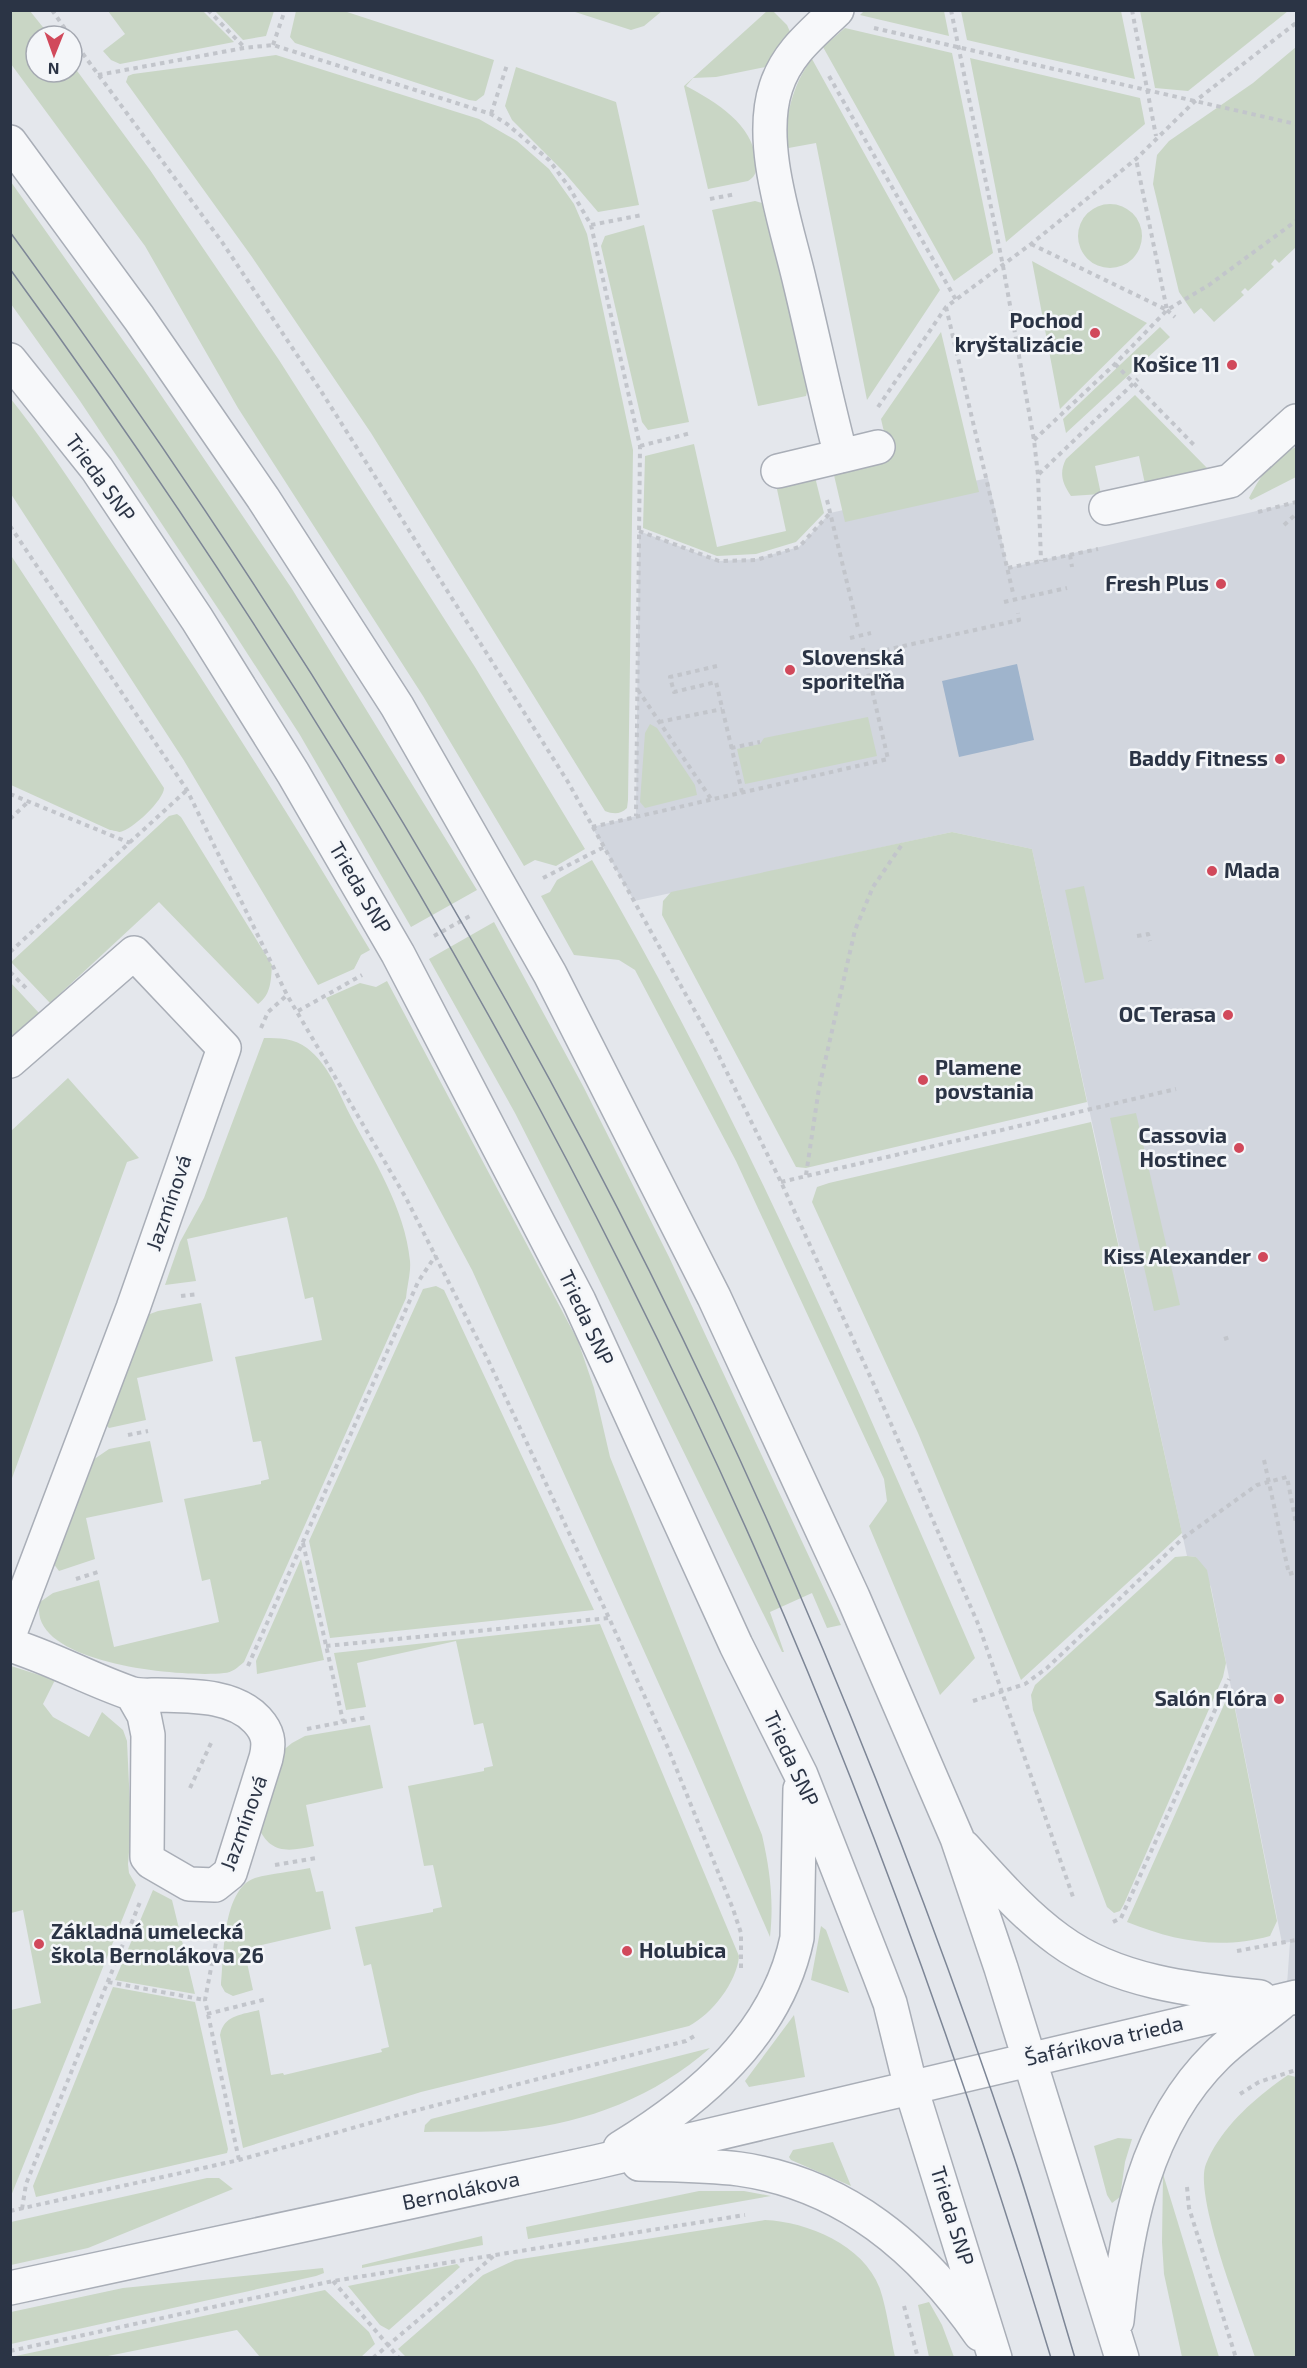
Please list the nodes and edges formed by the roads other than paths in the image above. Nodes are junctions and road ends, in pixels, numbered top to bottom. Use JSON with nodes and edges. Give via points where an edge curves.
{"nodes":[{"id":1,"x":825,"y":22,"type":"edge"},
{"id":2,"x":10,"y":142,"type":"edge"},
{"id":3,"x":10,"y":360,"type":"edge"},
{"id":4,"x":1296,"y":421,"type":"edge"},
{"id":5,"x":837,"y":441,"type":"junction"},
{"id":6,"x":878,"y":447,"type":"dead end"},
{"id":7,"x":778,"y":471,"type":"dead end"},
{"id":8,"x":1106,"y":508,"type":"dead end"},
{"id":9,"x":10,"y":1061,"type":"edge"},
{"id":10,"x":10,"y":1634,"type":"edge"},
{"id":11,"x":10,"y":1645,"type":"edge"},
{"id":12,"x":132,"y":1694,"type":"junction"},
{"id":13,"x":801,"y":1775,"type":"junction"},
{"id":14,"x":957,"y":1838,"type":"junction"},
{"id":15,"x":1291,"y":1998,"type":"edge"},
{"id":16,"x":1029,"y":2059,"type":"junction"},
{"id":17,"x":911,"y":2088,"type":"junction"},
{"id":18,"x":596,"y":2163,"type":"junction"},
{"id":19,"x":10,"y":2288,"type":"edge"},
{"id":20,"x":1119,"y":2346,"type":"edge"},
{"id":21,"x":994,"y":2356,"type":"edge"}],
"edges":[{"from":1,"to":5,"type":"street","via":[[787,61],[776,85],[770,130],[778,185]]},
{"from":2,"to":14,"type":"street","via":[[139,318],[263,498],[397,706],[508,896],[714,1297],[853,1597]]},
{"from":3,"to":13,"type":"street","name":"Trieda SNP","via":[[97,469],[197,619],[293,773],[398,954],[579,1301],[736,1645]]},
{"from":4,"to":8,"type":"street","via":[[1230,481]]},
{"from":5,"to":6,"type":"street"},
{"from":5,"to":7,"type":"street"},
{"from":9,"to":10,"type":"street","name":"Jazmínová","via":[[134,953],[224,1048],[133,1308]]},
{"from":11,"to":12,"type":"street"},
{"from":12,"to":12,"type":"street","name":"Jazmínová","via":[[144,1715],[148,1736],[147,1857],[198,1886],[215,1885],[230,1873],[266,1758],[268,1738],[253,1716],[230,1703]]},
{"from":13,"to":17,"type":"street","name":"Trieda SNP","via":[[890,2003]]},
{"from":13,"to":18,"type":"street","via":[[797,1938],[779,1989],[758,2026],[718,2077],[672,2114]]},
{"from":14,"to":15,"type":"street","via":[[1040,1925],[1105,1966],[1162,1983],[1226,1994]]},
{"from":14,"to":16,"type":"street"},
{"from":15,"to":16,"type":"street","name":"Šafárikova trieda"},
{"from":15,"to":20,"type":"street","via":[[1216,2056],[1175,2109],[1150,2158],[1130,2225]]},
{"from":16,"to":17,"type":"street","name":"Šafárikova trieda"},
{"from":16,"to":20,"type":"street"},
{"from":17,"to":18,"type":"street","name":"Bernolákova"},
{"from":17,"to":21,"type":"street","name":"Trieda SNP"},
{"from":18,"to":19,"type":"street","name":"Bernolákova"},
{"from":18,"to":21,"type":"street","via":[[742,2170],[836,2198],[878,2224],[921,2263],[969,2319]]}]}
